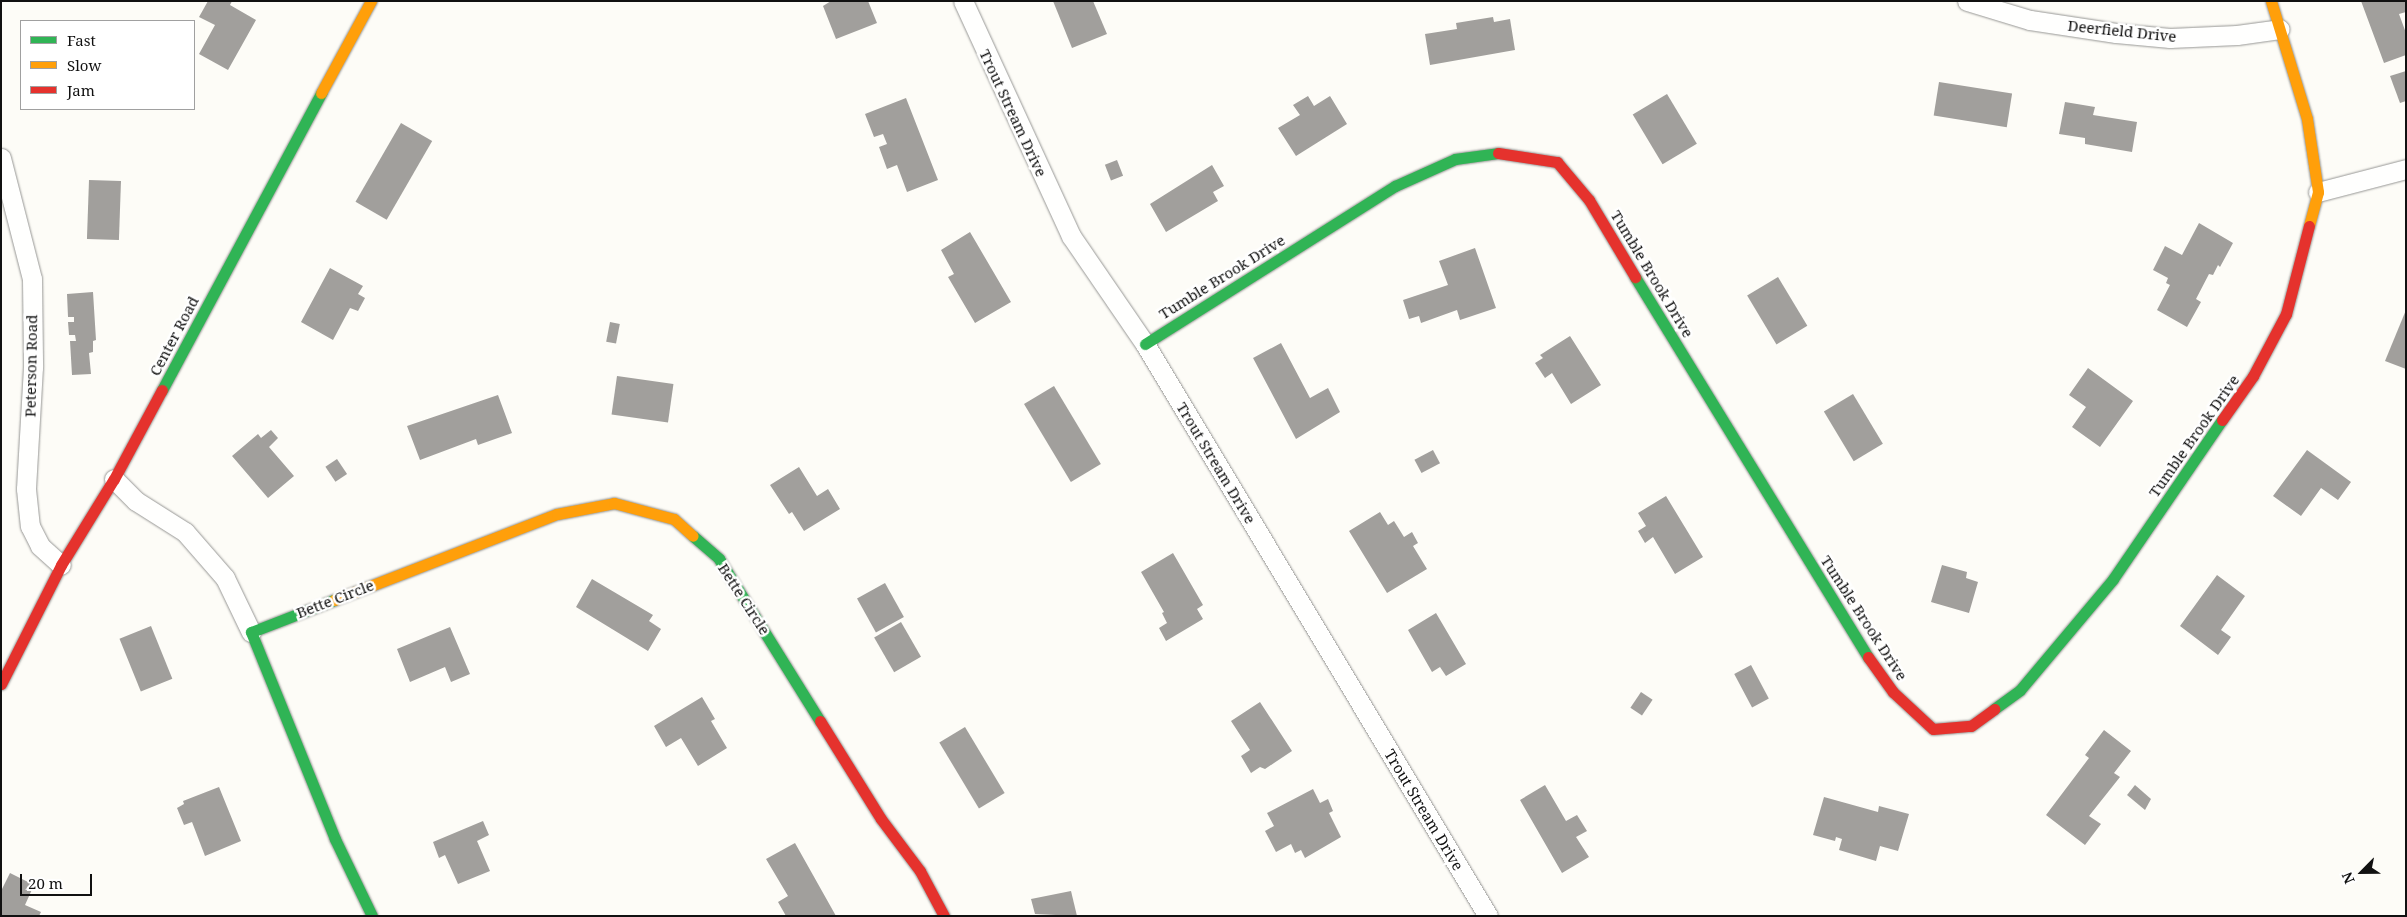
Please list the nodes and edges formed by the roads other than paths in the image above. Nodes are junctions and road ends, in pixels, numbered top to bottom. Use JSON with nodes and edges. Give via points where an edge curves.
{"nodes":[{"id":1,"x":371,"y":1,"type":"edge"},
{"id":2,"x":963,"y":1,"type":"edge"},
{"id":3,"x":1967,"y":1,"type":"edge"},
{"id":4,"x":2271,"y":1,"type":"edge"},
{"id":5,"x":2280,"y":28,"type":"junction"},
{"id":6,"x":1,"y":158,"type":"edge"},
{"id":7,"x":2406,"y":169,"type":"edge"},
{"id":8,"x":2318,"y":192,"type":"junction"},
{"id":9,"x":1145,"y":344,"type":"junction"},
{"id":10,"x":114,"y":479,"type":"junction"},
{"id":11,"x":61,"y":565,"type":"junction"},
{"id":12,"x":251,"y":632,"type":"junction"},
{"id":13,"x":1,"y":684,"type":"edge"},
{"id":14,"x":372,"y":916,"type":"edge"},
{"id":15,"x":944,"y":916,"type":"edge"},
{"id":16,"x":1488,"y":916,"type":"edge"}],
"edges":[{"from":1,"to":10,"type":"street","name":"Center Road"},
{"from":2,"to":9,"type":"street","name":"Trout Stream Drive","via":[[1071,236]]},
{"from":3,"to":5,"type":"street","name":"Deerfield Drive","via":[[2030,20],[2170,38],[2237,35]]},
{"from":4,"to":5,"type":"street","name":"Tumble Brook Drive"},
{"from":5,"to":8,"type":"street","name":"Tumble Brook Drive","via":[[2307,119]]},
{"from":6,"to":11,"type":"street","name":"Peterson Road","via":[[32,279],[33,367],[26,489],[30,526],[40,546]]},
{"from":7,"to":8,"type":"street"},
{"from":8,"to":9,"type":"street","name":"Tumble Brook Drive","via":[[2286,314],[2253,376],[2113,580],[2020,690],[1971,726],[1933,729],[1893,692],[1854,637],[1589,200],[1557,162],[1504,152],[1454,159],[1395,186]]},
{"from":9,"to":16,"type":"street","name":"Trout Stream Drive"},
{"from":10,"to":11,"type":"street","name":"Center Road"},
{"from":10,"to":12,"type":"street","via":[[136,501],[185,532],[225,578]]},
{"from":11,"to":13,"type":"street","name":"Center Road"},
{"from":12,"to":14,"type":"street","via":[[335,838]]},
{"from":12,"to":15,"type":"street","name":"Bette Circle","via":[[556,514],[614,503],[674,519],[719,559],[882,819],[920,871]]}]}
